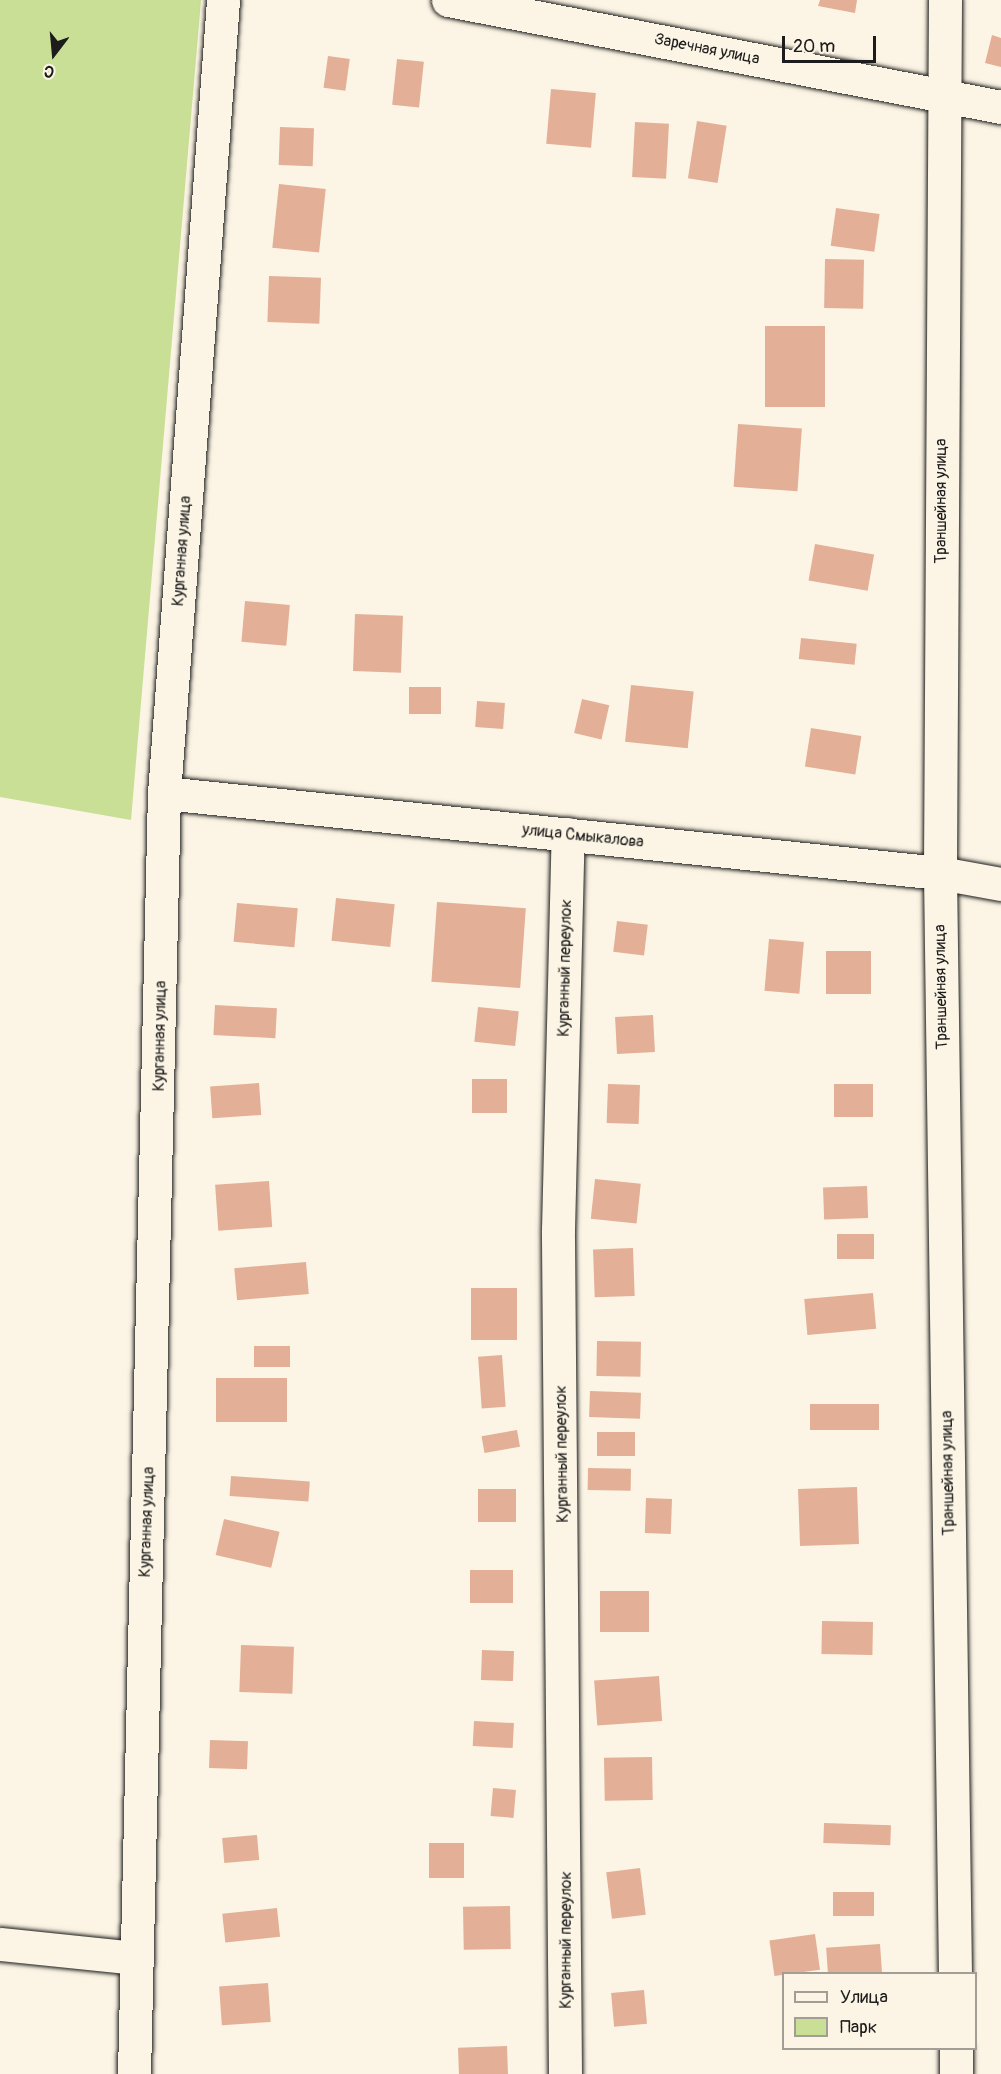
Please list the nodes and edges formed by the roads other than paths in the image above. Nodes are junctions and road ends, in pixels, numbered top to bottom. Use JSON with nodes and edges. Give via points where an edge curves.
{"nodes":[{"id":1,"x":223,"y":0,"type":"edge"},
{"id":2,"x":448,"y":0,"type":"edge"},
{"id":3,"x":945,"y":0,"type":"edge"},
{"id":4,"x":942,"y":93,"type":"junction"},
{"id":5,"x":1001,"y":107,"type":"edge"},
{"id":6,"x":164,"y":793,"type":"junction"},
{"id":7,"x":568,"y":834,"type":"junction"},
{"id":8,"x":940,"y":873,"type":"junction"},
{"id":9,"x":1001,"y":884,"type":"edge"},
{"id":10,"x":0,"y":1944,"type":"edge"},
{"id":11,"x":135,"y":1958,"type":"junction"},
{"id":12,"x":955,"y":1972,"type":"edge"},
{"id":13,"x":956,"y":2050,"type":"edge"},
{"id":14,"x":134,"y":2074,"type":"edge"},
{"id":15,"x":565,"y":2074,"type":"edge"},
{"id":16,"x":956,"y":2074,"type":"edge"}],
"edges":[{"from":1,"to":6,"type":"street","name":"Курганная улица"},
{"from":2,"to":4,"type":"street","name":"Заречная улица"},
{"from":3,"to":4,"type":"street","name":"Траншейная улица"},
{"from":4,"to":5,"type":"street","name":"Заречная улица"},
{"from":4,"to":8,"type":"street","name":"Траншейная улица"},
{"from":6,"to":7,"type":"street","name":"улица Смыкалова"},
{"from":6,"to":11,"type":"street","name":"Курганная улица"},
{"from":7,"to":8,"type":"street","name":"улица Смыкалова"},
{"from":7,"to":15,"type":"street","name":"Курганный переулок","via":[[558,1230]]},
{"from":8,"to":9,"type":"street","name":"улица Смыкалова"},
{"from":8,"to":12,"type":"street","name":"Траншейная улица"},
{"from":10,"to":11,"type":"street"},
{"from":11,"to":14,"type":"street","name":"Курганная улица"},
{"from":13,"to":16,"type":"street"}]}
